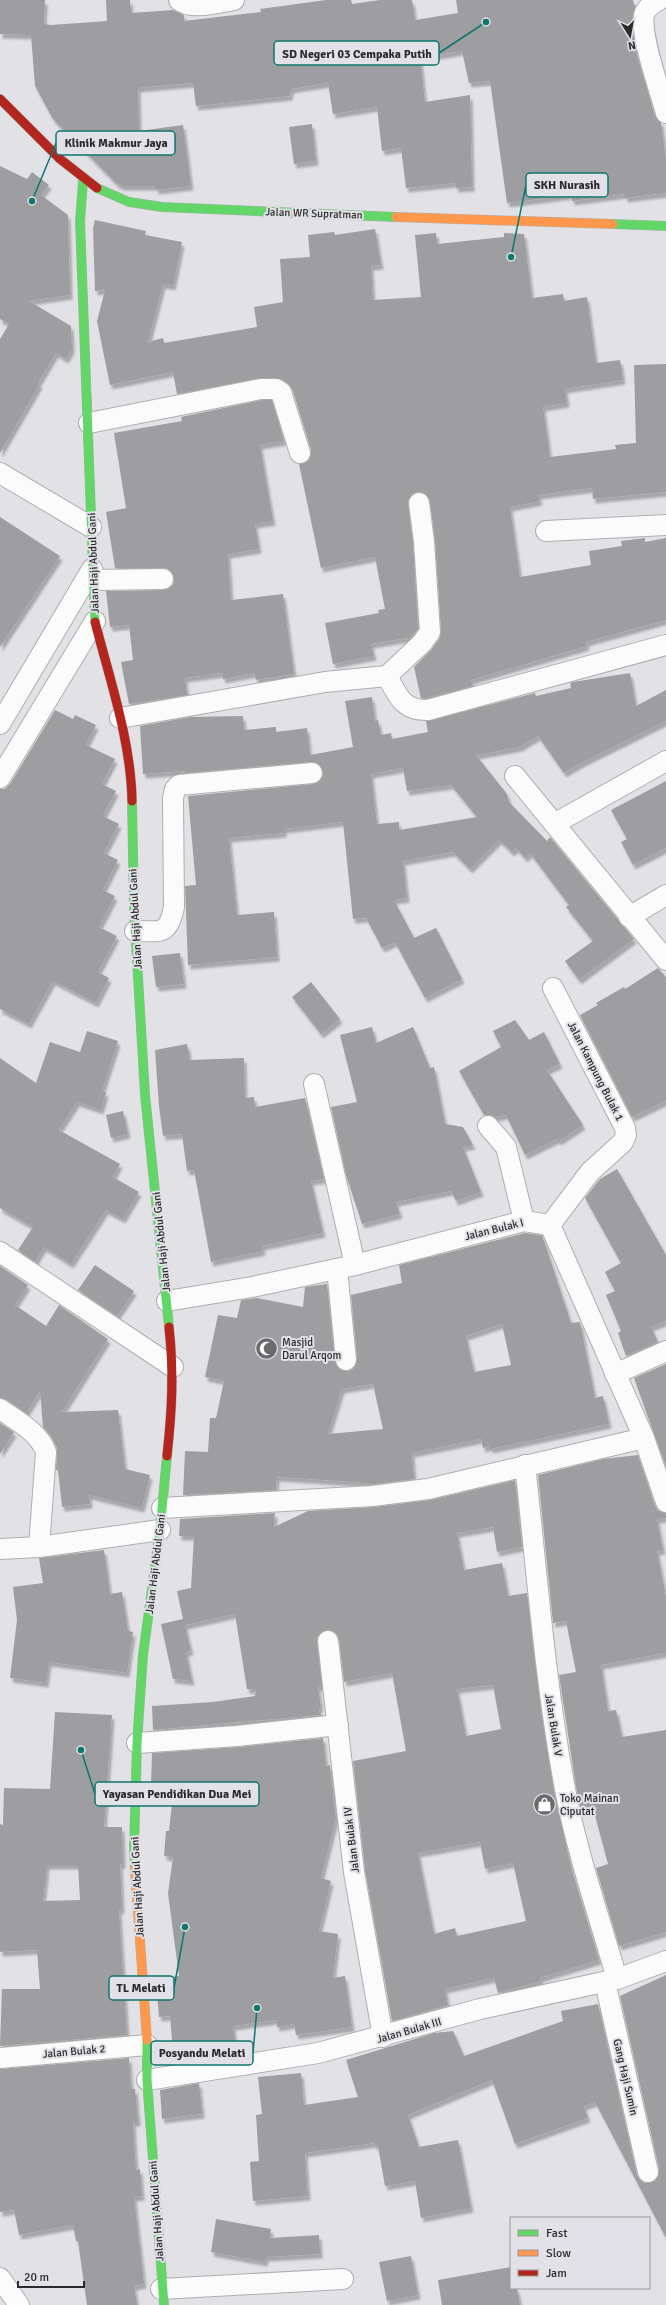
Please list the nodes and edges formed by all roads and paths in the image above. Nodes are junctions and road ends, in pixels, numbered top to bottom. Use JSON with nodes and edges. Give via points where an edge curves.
{"nodes":[{"id":1,"x":179,"y":0,"type":"edge"},
{"id":2,"x":234,"y":0,"type":"edge"},
{"id":3,"x":659,"y":0,"type":"edge"},
{"id":4,"x":0,"y":99,"type":"edge"},
{"id":5,"x":666,"y":113,"type":"edge"},
{"id":6,"x":83,"y":181,"type":"junction"},
{"id":7,"x":666,"y":226,"type":"edge"},
{"id":8,"x":89,"y":423,"type":"junction"},
{"id":9,"x":300,"y":453,"type":"dead end"},
{"id":10,"x":0,"y":473,"type":"edge"},
{"id":11,"x":419,"y":503,"type":"dead end"},
{"id":12,"x":666,"y":525,"type":"edge"},
{"id":13,"x":91,"y":527,"type":"junction"},
{"id":14,"x":546,"y":531,"type":"dead end"},
{"id":15,"x":92,"y":574,"type":"junction"},
{"id":16,"x":163,"y":579,"type":"dead end"},
{"id":17,"x":95,"y":621,"type":"junction"},
{"id":18,"x":666,"y":645,"type":"edge"},
{"id":19,"x":387,"y":676,"type":"junction"},
{"id":20,"x":120,"y":718,"type":"junction"},
{"id":21,"x":0,"y":724,"type":"edge"},
{"id":22,"x":666,"y":761,"type":"edge"},
{"id":23,"x":312,"y":773,"type":"dead end"},
{"id":24,"x":515,"y":776,"type":"dead end"},
{"id":25,"x":0,"y":778,"type":"edge"},
{"id":26,"x":554,"y":824,"type":"junction"},
{"id":27,"x":666,"y":896,"type":"edge"},
{"id":28,"x":629,"y":917,"type":"junction"},
{"id":29,"x":135,"y":931,"type":"junction"},
{"id":30,"x":666,"y":960,"type":"edge"},
{"id":31,"x":553,"y":988,"type":"dead end"},
{"id":32,"x":314,"y":1084,"type":"dead end"},
{"id":33,"x":488,"y":1126,"type":"dead end"},
{"id":34,"x":524,"y":1221,"type":"junction"},
{"id":35,"x":550,"y":1225,"type":"junction"},
{"id":36,"x":0,"y":1252,"type":"edge"},
{"id":37,"x":346,"y":1267,"type":"junction"},
{"id":38,"x":167,"y":1301,"type":"junction"},
{"id":39,"x":666,"y":1351,"type":"edge"},
{"id":40,"x":346,"y":1360,"type":"dead end"},
{"id":41,"x":173,"y":1367,"type":"junction"},
{"id":42,"x":615,"y":1374,"type":"junction"},
{"id":43,"x":0,"y":1409,"type":"edge"},
{"id":44,"x":644,"y":1438,"type":"junction"},
{"id":45,"x":525,"y":1465,"type":"junction"},
{"id":46,"x":666,"y":1502,"type":"edge"},
{"id":47,"x":162,"y":1508,"type":"junction"},
{"id":48,"x":160,"y":1530,"type":"junction"},
{"id":49,"x":39,"y":1547,"type":"junction"},
{"id":50,"x":0,"y":1549,"type":"edge"},
{"id":51,"x":328,"y":1641,"type":"dead end"},
{"id":52,"x":338,"y":1725,"type":"junction"},
{"id":53,"x":137,"y":1743,"type":"junction"},
{"id":54,"x":666,"y":1961,"type":"edge"},
{"id":55,"x":611,"y":1981,"type":"junction"},
{"id":56,"x":383,"y":2037,"type":"junction"},
{"id":57,"x":147,"y":2045,"type":"junction"},
{"id":58,"x":0,"y":2058,"type":"edge"},
{"id":59,"x":147,"y":2080,"type":"junction"},
{"id":60,"x":648,"y":2172,"type":"dead end"},
{"id":61,"x":0,"y":2278,"type":"edge"},
{"id":62,"x":343,"y":2279,"type":"dead end"},
{"id":63,"x":162,"y":2297,"type":"edge"},
{"id":64,"x":19,"y":2305,"type":"edge"}],
"edges":[{"from":1,"to":2,"type":"street","via":[[189,4]]},
{"from":3,"to":5,"type":"street","via":[[646,11],[644,17],[646,37]]},
{"from":4,"to":6,"type":"street","name":"Jalan WR Supratman"},
{"from":6,"to":7,"type":"street","name":"Jalan WR Supratman","via":[[127,202],[160,208]]},
{"from":6,"to":8,"type":"street","name":"Jalan Haji Abdul Gani","via":[[80,221]]},
{"from":8,"to":9,"type":"street","via":[[261,389],[276,389],[281,392]]},
{"from":8,"to":13,"type":"street","name":"Jalan Haji Abdul Gani"},
{"from":10,"to":13,"type":"street"},
{"from":11,"to":19,"type":"street","via":[[430,632]]},
{"from":12,"to":14,"type":"street"},
{"from":13,"to":15,"type":"street","name":"Jalan Haji Abdul Gani"},
{"from":15,"to":16,"type":"street"},
{"from":15,"to":17,"type":"street","name":"Jalan Haji Abdul Gani"},
{"from":15,"to":21,"type":"street"},
{"from":17,"to":20,"type":"street","name":"Jalan Haji Abdul Gani"},
{"from":17,"to":25,"type":"street"},
{"from":18,"to":19,"type":"street","via":[[428,710],[416,711],[403,704]]},
{"from":19,"to":20,"type":"street","via":[[325,682]]},
{"from":20,"to":29,"type":"street","name":"Jalan Haji Abdul Gani","via":[[130,768],[132,796]]},
{"from":22,"to":26,"type":"street"},
{"from":23,"to":29,"type":"street","via":[[179,785],[173,798],[174,907],[170,924],[157,931]]},
{"from":24,"to":26,"type":"street"},
{"from":26,"to":28,"type":"street"},
{"from":27,"to":28,"type":"street"},
{"from":28,"to":30,"type":"street"},
{"from":29,"to":38,"type":"street","name":"Jalan Haji Abdul Gani","via":[[145,1095]]},
{"from":31,"to":35,"type":"street","name":"Jalan Kampung Bulak 1","via":[[625,1128],[626,1135],[623,1142],[590,1172]]},
{"from":32,"to":37,"type":"street"},
{"from":33,"to":34,"type":"street","via":[[506,1147]]},
{"from":34,"to":35,"type":"street","name":"Jalan Bulak I"},
{"from":34,"to":37,"type":"street","name":"Jalan Bulak I"},
{"from":35,"to":42,"type":"street"},
{"from":36,"to":41,"type":"street"},
{"from":37,"to":38,"type":"street","name":"Jalan Bulak I","via":[[252,1287]]},
{"from":37,"to":40,"type":"street"},
{"from":38,"to":41,"type":"street","name":"Jalan Haji Abdul Gani"},
{"from":39,"to":42,"type":"street"},
{"from":41,"to":47,"type":"street","name":"Jalan Haji Abdul Gani","via":[[173,1398]]},
{"from":42,"to":44,"type":"street"},
{"from":43,"to":49,"type":"street","via":[[37,1436],[46,1452]]},
{"from":44,"to":45,"type":"street"},
{"from":44,"to":46,"type":"street"},
{"from":45,"to":47,"type":"street","via":[[428,1489],[372,1496]]},
{"from":45,"to":55,"type":"street","name":"Jalan Bulak V","via":[[551,1709],[565,1791]]},
{"from":47,"to":48,"type":"street","name":"Jalan Haji Abdul Gani"},
{"from":48,"to":49,"type":"street"},
{"from":48,"to":53,"type":"street","name":"Jalan Haji Abdul Gani","via":[[143,1655]]},
{"from":49,"to":50,"type":"street"},
{"from":51,"to":52,"type":"street","name":"Jalan Bulak IV"},
{"from":52,"to":53,"type":"street"},
{"from":52,"to":56,"type":"street","name":"Jalan Bulak IV","via":[[354,1872]]},
{"from":53,"to":57,"type":"street","name":"Jalan Haji Abdul Gani","via":[[134,1848]]},
{"from":54,"to":55,"type":"street","name":"Jalan Bulak III"},
{"from":55,"to":56,"type":"street","name":"Jalan Bulak III","via":[[480,2009]]},
{"from":55,"to":60,"type":"street","name":"Gang Haji Sumin"},
{"from":56,"to":59,"type":"street","name":"Jalan Bulak III","via":[[318,2053]]},
{"from":57,"to":58,"type":"street","name":"Jalan Bulak 2"},
{"from":57,"to":59,"type":"street","name":"Jalan Haji Abdul Gani"},
{"from":59,"to":63,"type":"street","name":"Jalan Haji Abdul Gani"},
{"from":61,"to":64,"type":"street"},
{"from":62,"to":63,"type":"street"}]}
